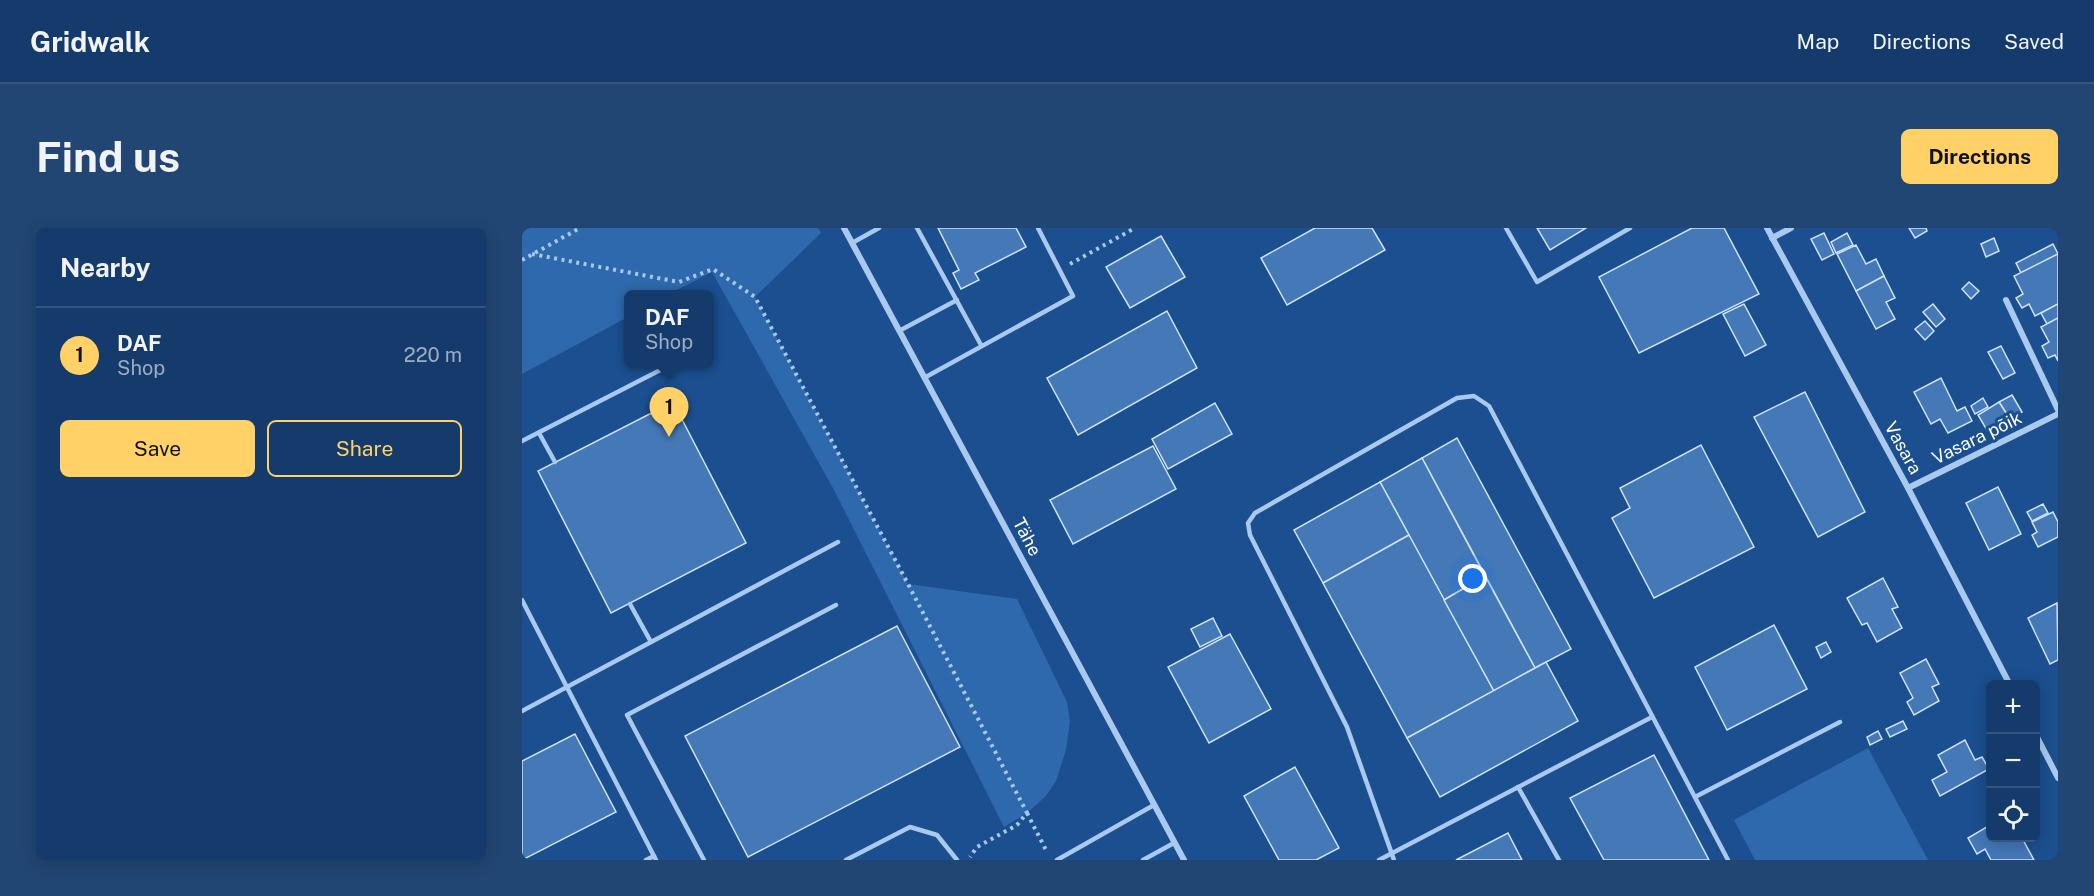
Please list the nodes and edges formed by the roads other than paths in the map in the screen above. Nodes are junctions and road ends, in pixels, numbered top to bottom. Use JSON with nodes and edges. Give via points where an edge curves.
{"nodes":[{"id":1,"x":844,"y":228,"type":"edge"},
{"id":2,"x":879,"y":228,"type":"edge"},
{"id":3,"x":917,"y":228,"type":"edge"},
{"id":4,"x":1038,"y":228,"type":"edge"},
{"id":5,"x":1506,"y":228,"type":"edge"},
{"id":6,"x":1630,"y":228,"type":"edge"},
{"id":7,"x":1767,"y":228,"type":"edge"},
{"id":8,"x":1791,"y":228,"type":"edge"},
{"id":9,"x":1772,"y":238,"type":"junction"},
{"id":10,"x":852,"y":243,"type":"junction"},
{"id":11,"x":957,"y":300,"type":"junction"},
{"id":12,"x":2006,"y":300,"type":"dead end"},
{"id":13,"x":898,"y":331,"type":"junction"},
{"id":14,"x":981,"y":345,"type":"junction"},
{"id":15,"x":662,"y":368,"type":"edge"},
{"id":16,"x":924,"y":378,"type":"junction"},
{"id":17,"x":2058,"y":412,"type":"edge"},
{"id":18,"x":539,"y":433,"type":"junction"},
{"id":19,"x":522,"y":441,"type":"edge"},
{"id":20,"x":555,"y":462,"type":"dead end"},
{"id":21,"x":1908,"y":488,"type":"junction"},
{"id":22,"x":838,"y":542,"type":"dead end"},
{"id":23,"x":522,"y":600,"type":"edge"},
{"id":24,"x":630,"y":604,"type":"dead end"},
{"id":25,"x":836,"y":605,"type":"dead end"},
{"id":26,"x":651,"y":642,"type":"junction"},
{"id":27,"x":2008,"y":680,"type":"edge"},
{"id":28,"x":568,"y":686,"type":"junction"},
{"id":29,"x":522,"y":711,"type":"edge"},
{"id":30,"x":1652,"y":717,"type":"junction"},
{"id":31,"x":1840,"y":722,"type":"dead end"},
{"id":32,"x":2040,"y":743,"type":"edge"},
{"id":33,"x":2058,"y":778,"type":"edge"},
{"id":34,"x":1518,"y":787,"type":"junction"},
{"id":35,"x":1695,"y":797,"type":"junction"},
{"id":36,"x":1154,"y":805,"type":"junction"},
{"id":37,"x":1174,"y":843,"type":"junction"},
{"id":38,"x":1390,"y":854,"type":"junction"},
{"id":39,"x":655,"y":858,"type":"edge"},
{"id":40,"x":646,"y":860,"type":"edge"},
{"id":41,"x":704,"y":860,"type":"edge"},
{"id":42,"x":846,"y":860,"type":"edge"},
{"id":43,"x":957,"y":860,"type":"edge"},
{"id":44,"x":1056,"y":860,"type":"edge"},
{"id":45,"x":1143,"y":860,"type":"edge"},
{"id":46,"x":1184,"y":860,"type":"edge"},
{"id":47,"x":1379,"y":860,"type":"edge"},
{"id":48,"x":1394,"y":860,"type":"edge"},
{"id":49,"x":1558,"y":860,"type":"edge"},
{"id":50,"x":1728,"y":860,"type":"edge"}],
"edges":[{"from":1,"to":10,"type":"street","name":"Tähe"},
{"from":2,"to":10,"type":"lane"},
{"from":3,"to":11,"type":"lane"},
{"from":4,"to":14,"type":"lane","via":[[1073,296]]},
{"from":5,"to":6,"type":"lane","via":[[1538,282]]},
{"from":7,"to":9,"type":"street","name":"Vasara"},
{"from":8,"to":9,"type":"street"},
{"from":9,"to":21,"type":"street","name":"Vasara"},
{"from":10,"to":13,"type":"street","name":"Tähe"},
{"from":11,"to":13,"type":"lane"},
{"from":11,"to":14,"type":"lane"},
{"from":12,"to":17,"type":"street","name":"Vasara põik"},
{"from":13,"to":16,"type":"street","name":"Tähe"},
{"from":14,"to":16,"type":"lane"},
{"from":15,"to":18,"type":"lane"},
{"from":16,"to":36,"type":"street","name":"Tähe"},
{"from":17,"to":21,"type":"street","name":"Vasara põik"},
{"from":18,"to":19,"type":"lane"},
{"from":18,"to":20,"type":"lane"},
{"from":21,"to":27,"type":"street","name":"Vasara"},
{"from":22,"to":26,"type":"lane"},
{"from":23,"to":28,"type":"lane"},
{"from":24,"to":26,"type":"lane"},
{"from":25,"to":41,"type":"lane","via":[[627,715]]},
{"from":26,"to":28,"type":"lane"},
{"from":28,"to":29,"type":"lane"},
{"from":28,"to":39,"type":"lane"},
{"from":30,"to":34,"type":"lane"},
{"from":30,"to":35,"type":"lane"},
{"from":30,"to":38,"type":"lane","via":[[1489,406],[1474,396],[1457,398],[1255,513],[1248,523],[1250,535],[1347,728]]},
{"from":31,"to":35,"type":"lane"},
{"from":32,"to":33,"type":"street"},
{"from":34,"to":38,"type":"lane"},
{"from":34,"to":49,"type":"lane"},
{"from":35,"to":50,"type":"lane"},
{"from":36,"to":37,"type":"street","name":"Tähe"},
{"from":36,"to":44,"type":"lane"},
{"from":37,"to":45,"type":"lane"},
{"from":37,"to":46,"type":"street","name":"Tähe"},
{"from":38,"to":47,"type":"lane"},
{"from":38,"to":48,"type":"lane"},
{"from":39,"to":40,"type":"lane"},
{"from":42,"to":43,"type":"lane","via":[[910,827],[937,835]]}]}
